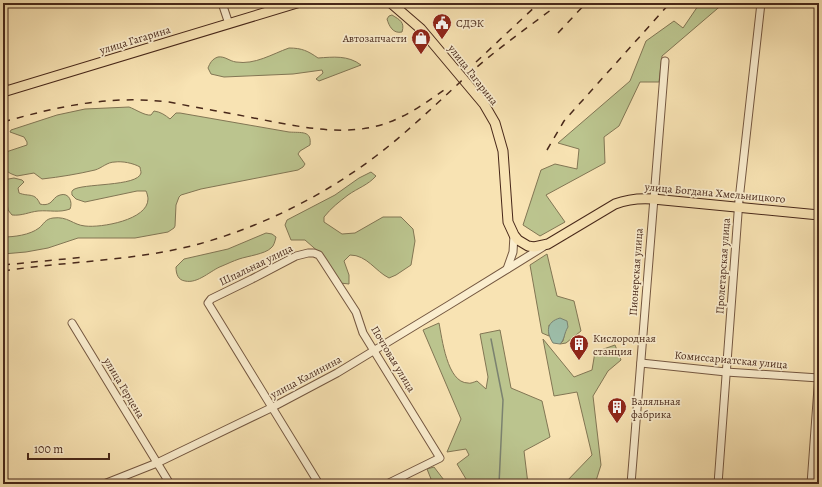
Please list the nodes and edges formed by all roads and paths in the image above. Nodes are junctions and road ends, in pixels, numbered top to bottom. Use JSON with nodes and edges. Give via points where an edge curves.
{"nodes":[{"id":1,"x":222,"y":3,"type":"edge"},
{"id":2,"x":297,"y":3,"type":"edge"},
{"id":3,"x":391,"y":3,"type":"edge"},
{"id":4,"x":760,"y":3,"type":"edge"},
{"id":5,"x":229,"y":24,"type":"junction"},
{"id":6,"x":665,"y":61,"type":"dead end"},
{"id":7,"x":4,"y":89,"type":"edge"},
{"id":8,"x":653,"y":199,"type":"junction"},
{"id":9,"x":739,"y":207,"type":"junction"},
{"id":10,"x":819,"y":215,"type":"edge"},
{"id":11,"x":514,"y":235,"type":"junction"},
{"id":12,"x":548,"y":244,"type":"junction"},
{"id":13,"x":314,"y":253,"type":"joint"},
{"id":14,"x":507,"y":269,"type":"junction"},
{"id":15,"x":72,"y":323,"type":"dead end"},
{"id":16,"x":375,"y":351,"type":"junction"},
{"id":17,"x":641,"y":363,"type":"junction"},
{"id":18,"x":726,"y":372,"type":"junction"},
{"id":19,"x":819,"y":373,"type":"edge"},
{"id":20,"x":819,"y":378,"type":"edge"},
{"id":21,"x":271,"y":408,"type":"junction"},
{"id":22,"x":157,"y":463,"type":"junction"},
{"id":23,"x":104,"y":484,"type":"edge"},
{"id":24,"x":170,"y":484,"type":"edge"},
{"id":25,"x":319,"y":484,"type":"edge"},
{"id":26,"x":387,"y":484,"type":"edge"},
{"id":27,"x":631,"y":484,"type":"edge"},
{"id":28,"x":718,"y":484,"type":"edge"},
{"id":29,"x":811,"y":484,"type":"edge"}],
"edges":[{"from":1,"to":5,"type":"street"},
{"from":2,"to":5,"type":"main road","name":"улица Гагарина"},
{"from":3,"to":11,"type":"main road","name":"улица Гагарина","via":[[421,29],[484,104],[495,123],[502,151],[508,222]]},
{"from":4,"to":9,"type":"street","name":"Пролетарская улица"},
{"from":5,"to":7,"type":"main road","name":"улица Гагарина"},
{"from":6,"to":8,"type":"street","name":"Пионерская улица"},
{"from":8,"to":9,"type":"main road","name":"улица Богдана Хмельницкого"},
{"from":8,"to":12,"type":"main road","name":"улица Богдана Хмельницкого","via":[[633,198],[615,204]]},
{"from":8,"to":17,"type":"street","name":"Пионерская улица"},
{"from":9,"to":10,"type":"main road","name":"улица Богдана Хмельницкого"},
{"from":9,"to":18,"type":"street","name":"Пролетарская улица"},
{"from":11,"to":12,"type":"main road","via":[[528,246]]},
{"from":11,"to":14,"type":"street","via":[[513,252]]},
{"from":12,"to":14,"type":"street","name":"улица Калинина"},
{"from":13,"to":16,"type":"street","name":"Почтовая улица","via":[[324,260],[356,312],[363,333]]},
{"from":13,"to":21,"type":"street","name":"Шпальная улица","via":[[296,256],[209,301],[208,306]]},
{"from":14,"to":16,"type":"street","name":"улица Калинина"},
{"from":15,"to":22,"type":"street","name":"улица Герцена"},
{"from":16,"to":21,"type":"street","name":"улица Калинина"},
{"from":16,"to":26,"type":"street","name":"Почтовая улица","via":[[440,458]]},
{"from":17,"to":18,"type":"street","name":"Комиссариатская улица"},
{"from":17,"to":27,"type":"street","name":"Пионерская улица"},
{"from":18,"to":20,"type":"street","name":"Комиссариатская улица"},
{"from":18,"to":28,"type":"street","name":"Пролетарская улица"},
{"from":19,"to":20,"type":"street"},
{"from":20,"to":29,"type":"street"},
{"from":21,"to":22,"type":"street","name":"улица Калинина"},
{"from":21,"to":25,"type":"street"},
{"from":22,"to":23,"type":"street","name":"улица Калинина"},
{"from":22,"to":24,"type":"street","name":"улица Герцена"}]}
